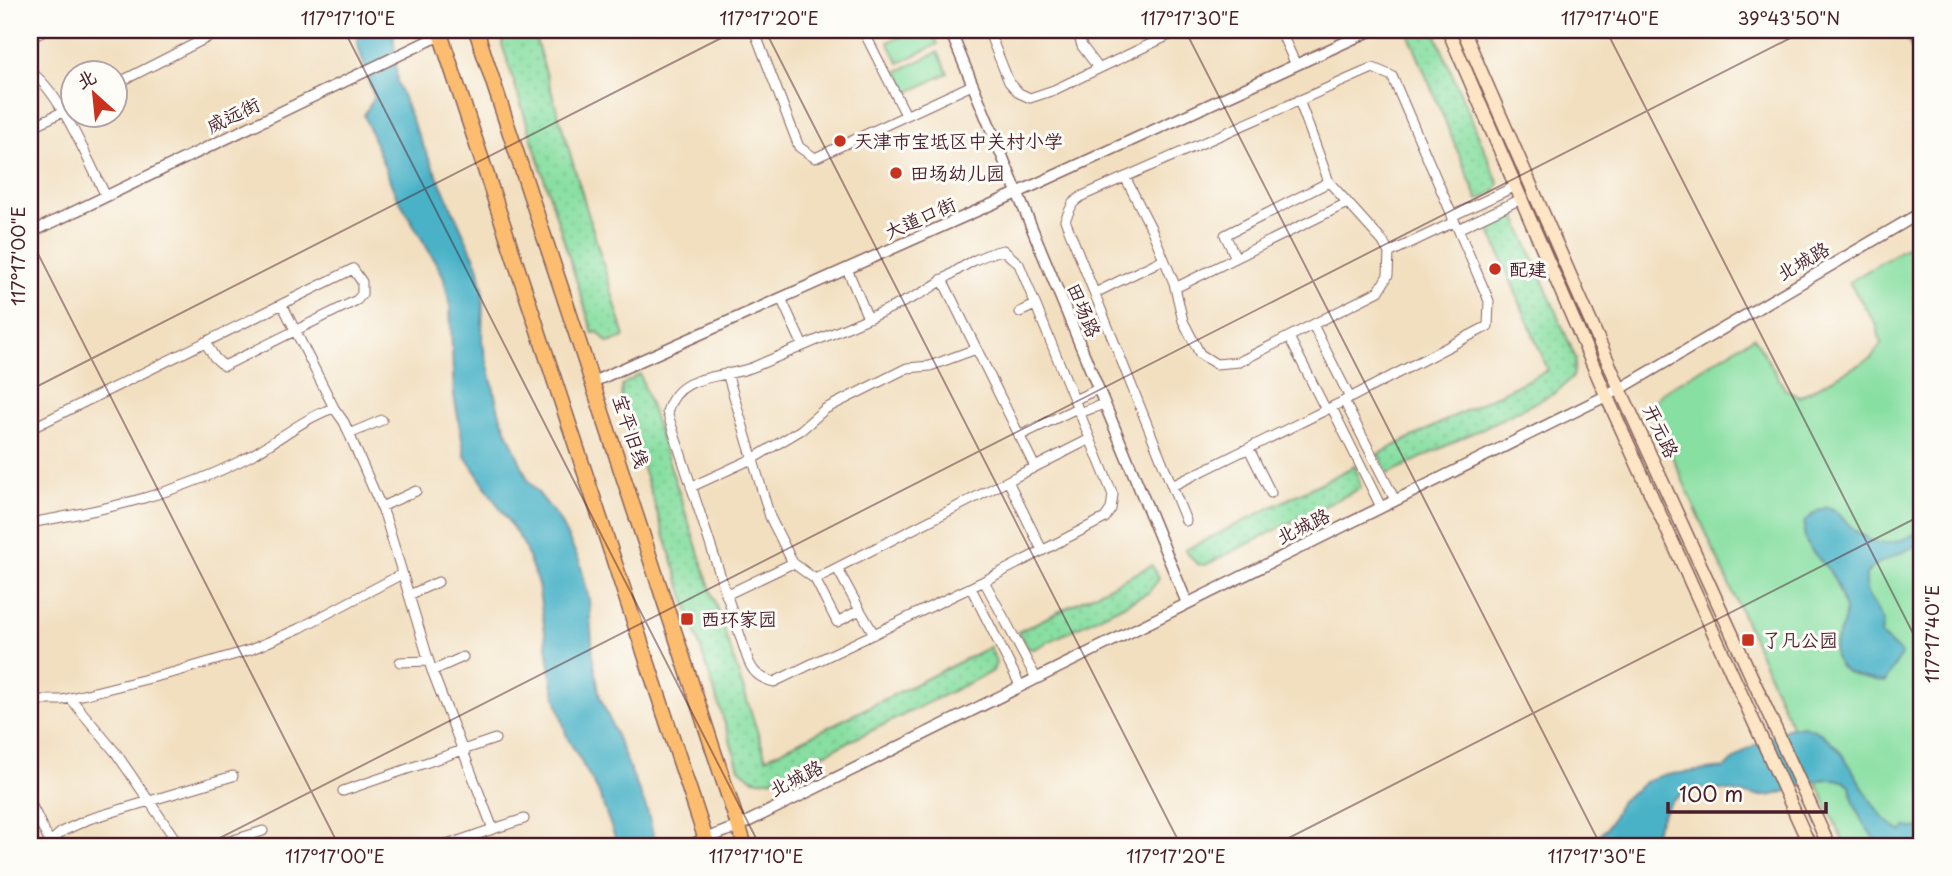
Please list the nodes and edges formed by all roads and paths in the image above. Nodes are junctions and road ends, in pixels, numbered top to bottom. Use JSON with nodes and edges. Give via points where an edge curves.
{"nodes":[{"id":1,"x":47,"y":30,"type":"edge"},
{"id":2,"x":222,"y":30,"type":"edge"},
{"id":3,"x":476,"y":30,"type":"edge"},
{"id":4,"x":754,"y":30,"type":"edge"},
{"id":5,"x":863,"y":30,"type":"edge"},
{"id":6,"x":950,"y":30,"type":"edge"},
{"id":7,"x":988,"y":30,"type":"edge"},
{"id":8,"x":1077,"y":30,"type":"edge"},
{"id":9,"x":1180,"y":30,"type":"edge"},
{"id":10,"x":1280,"y":30,"type":"edge"},
{"id":11,"x":1372,"y":30,"type":"edge"},
{"id":12,"x":1448,"y":30,"type":"edge"},
{"id":13,"x":1463,"y":30,"type":"edge"},
{"id":14,"x":444,"y":31,"type":"edge"},
{"id":15,"x":34,"y":36,"type":"edge"},
{"id":16,"x":1296,"y":65,"type":"junction"},
{"id":17,"x":1097,"y":66,"type":"junction"},
{"id":18,"x":30,"y":72,"type":"edge"},
{"id":19,"x":130,"y":77,"type":"edge"},
{"id":20,"x":972,"y":85,"type":"junction"},
{"id":21,"x":1299,"y":100,"type":"junction"},
{"id":22,"x":60,"y":108,"type":"edge"},
{"id":23,"x":60,"y":112,"type":"edge"},
{"id":24,"x":906,"y":115,"type":"junction"},
{"id":25,"x":30,"y":128,"type":"edge"},
{"id":26,"x":72,"y":130,"type":"edge"},
{"id":27,"x":1125,"y":177,"type":"junction"},
{"id":28,"x":1329,"y":182,"type":"junction"},
{"id":29,"x":1017,"y":193,"type":"junction"},
{"id":30,"x":1519,"y":193,"type":"junction"},
{"id":31,"x":106,"y":196,"type":"junction"},
{"id":32,"x":1347,"y":203,"type":"junction"},
{"id":33,"x":1922,"y":212,"type":"edge"},
{"id":34,"x":1455,"y":222,"type":"junction"},
{"id":35,"x":30,"y":233,"type":"edge"},
{"id":36,"x":1389,"y":254,"type":"junction"},
{"id":37,"x":1236,"y":258,"type":"junction"},
{"id":38,"x":1164,"y":259,"type":"junction"},
{"id":39,"x":847,"y":269,"type":"junction"},
{"id":40,"x":942,"y":279,"type":"junction"},
{"id":41,"x":1175,"y":288,"type":"junction"},
{"id":42,"x":1095,"y":293,"type":"junction"},
{"id":43,"x":781,"y":299,"type":"junction"},
{"id":44,"x":282,"y":304,"type":"junction"},
{"id":45,"x":1035,"y":304,"type":"junction"},
{"id":46,"x":1020,"y":312,"type":"dead end"},
{"id":47,"x":868,"y":318,"type":"junction"},
{"id":48,"x":1313,"y":325,"type":"junction"},
{"id":49,"x":296,"y":330,"type":"junction"},
{"id":50,"x":1289,"y":337,"type":"junction"},
{"id":51,"x":205,"y":342,"type":"junction"},
{"id":52,"x":803,"y":346,"type":"junction"},
{"id":53,"x":976,"y":349,"type":"junction"},
{"id":54,"x":727,"y":373,"type":"junction"},
{"id":55,"x":594,"y":382,"type":"junction"},
{"id":56,"x":1098,"y":389,"type":"junction"},
{"id":57,"x":1620,"y":389,"type":"junction"},
{"id":58,"x":1606,"y":395,"type":"junction"},
{"id":59,"x":1347,"y":400,"type":"junction"},
{"id":60,"x":1104,"y":404,"type":"junction"},
{"id":61,"x":1077,"y":407,"type":"junction"},
{"id":62,"x":334,"y":408,"type":"junction"},
{"id":63,"x":1329,"y":409,"type":"junction"},
{"id":64,"x":382,"y":420,"type":"dead end"},
{"id":65,"x":30,"y":429,"type":"edge"},
{"id":66,"x":349,"y":434,"type":"junction"},
{"id":67,"x":1019,"y":436,"type":"junction"},
{"id":68,"x":1090,"y":439,"type":"junction"},
{"id":69,"x":1249,"y":449,"type":"junction"},
{"id":70,"x":754,"y":458,"type":"junction"},
{"id":71,"x":1035,"y":467,"type":"junction"},
{"id":72,"x":1008,"y":481,"type":"junction"},
{"id":73,"x":1172,"y":486,"type":"junction"},
{"id":74,"x":691,"y":487,"type":"junction"},
{"id":75,"x":416,"y":491,"type":"dead end"},
{"id":76,"x":1270,"y":493,"type":"dead end"},
{"id":77,"x":1395,"y":500,"type":"junction"},
{"id":78,"x":381,"y":507,"type":"junction"},
{"id":79,"x":1381,"y":507,"type":"junction"},
{"id":80,"x":1186,"y":521,"type":"dead end"},
{"id":81,"x":30,"y":523,"type":"edge"},
{"id":82,"x":1042,"y":550,"type":"junction"},
{"id":83,"x":793,"y":562,"type":"junction"},
{"id":84,"x":837,"y":568,"type":"junction"},
{"id":85,"x":402,"y":574,"type":"junction"},
{"id":86,"x":815,"y":579,"type":"junction"},
{"id":87,"x":984,"y":581,"type":"junction"},
{"id":88,"x":438,"y":582,"type":"dead end"},
{"id":89,"x":971,"y":587,"type":"junction"},
{"id":90,"x":409,"y":595,"type":"junction"},
{"id":91,"x":726,"y":595,"type":"junction"},
{"id":92,"x":1187,"y":603,"type":"junction"},
{"id":93,"x":862,"y":612,"type":"junction"},
{"id":94,"x":874,"y":634,"type":"junction"},
{"id":95,"x":463,"y":657,"type":"dead end"},
{"id":96,"x":400,"y":662,"type":"dead end"},
{"id":97,"x":431,"y":666,"type":"junction"},
{"id":98,"x":1036,"y":678,"type":"junction"},
{"id":99,"x":1020,"y":685,"type":"junction"},
{"id":100,"x":70,"y":698,"type":"junction"},
{"id":101,"x":30,"y":700,"type":"edge"},
{"id":102,"x":495,"y":739,"type":"dead end"},
{"id":103,"x":462,"y":752,"type":"junction"},
{"id":104,"x":233,"y":776,"type":"dead end"},
{"id":105,"x":343,"y":790,"type":"dead end"},
{"id":106,"x":30,"y":802,"type":"edge"},
{"id":107,"x":152,"y":802,"type":"junction"},
{"id":108,"x":524,"y":819,"type":"dead end"},
{"id":109,"x":739,"y":826,"type":"junction"},
{"id":110,"x":493,"y":830,"type":"junction"},
{"id":111,"x":263,"y":831,"type":"dead end"},
{"id":112,"x":707,"y":843,"type":"edge"},
{"id":113,"x":51,"y":844,"type":"edge"},
{"id":114,"x":180,"y":846,"type":"edge"},
{"id":115,"x":214,"y":846,"type":"edge"},
{"id":116,"x":444,"y":846,"type":"edge"},
{"id":117,"x":687,"y":846,"type":"edge"},
{"id":118,"x":746,"y":846,"type":"edge"},
{"id":119,"x":1810,"y":846,"type":"edge"},
{"id":120,"x":1829,"y":846,"type":"edge"}],
"edges":[{"from":1,"to":15,"type":"street"},
{"from":2,"to":19,"type":"street"},
{"from":3,"to":55,"type":"main road","name":"宝平旧线"},
{"from":4,"to":24,"type":"street","via":[[799,146],[815,159]]},
{"from":5,"to":24,"type":"street"},
{"from":6,"to":20,"type":"street","name":"田场路"},
{"from":7,"to":17,"type":"street","via":[[1009,82],[1030,98]]},
{"from":8,"to":17,"type":"street"},
{"from":9,"to":17,"type":"street"},
{"from":10,"to":16,"type":"street"},
{"from":11,"to":16,"type":"street","name":"大道口街"},
{"from":12,"to":30,"type":"main road","name":"开元路"},
{"from":13,"to":57,"type":"main road","name":"开元路"},
{"from":14,"to":31,"type":"street","name":"威远街"},
{"from":14,"to":112,"type":"main road"},
{"from":16,"to":29,"type":"street","name":"大道口街"},
{"from":18,"to":22,"type":"street","via":[[40,77]]},
{"from":20,"to":24,"type":"street"},
{"from":20,"to":29,"type":"street","name":"田场路"},
{"from":21,"to":27,"type":"street"},
{"from":21,"to":28,"type":"street"},
{"from":21,"to":34,"type":"street","via":[[1373,68],[1392,76]]},
{"from":23,"to":25,"type":"street"},
{"from":26,"to":31,"type":"street"},
{"from":27,"to":38,"type":"street"},
{"from":27,"to":42,"type":"street","via":[[1082,196],[1067,212],[1065,220]]},
{"from":28,"to":32,"type":"street"},
{"from":28,"to":37,"type":"street","via":[[1225,235]]},
{"from":29,"to":39,"type":"street","name":"大道口街"},
{"from":29,"to":56,"type":"street","name":"田场路"},
{"from":30,"to":34,"type":"street"},
{"from":30,"to":58,"type":"main road","name":"开元路"},
{"from":31,"to":35,"type":"street","name":"威远街"},
{"from":32,"to":36,"type":"street"},
{"from":32,"to":37,"type":"street"},
{"from":33,"to":57,"type":"street","name":"北城路"},
{"from":34,"to":36,"type":"street"},
{"from":34,"to":59,"type":"street","via":[[1489,301],[1488,326]]},
{"from":36,"to":48,"type":"street","via":[[1388,275],[1378,291]]},
{"from":37,"to":41,"type":"street"},
{"from":38,"to":41,"type":"street"},
{"from":38,"to":42,"type":"street"},
{"from":39,"to":43,"type":"street","name":"大道口街"},
{"from":39,"to":47,"type":"street"},
{"from":40,"to":45,"type":"street","via":[[956,268],[1003,250],[1018,264]]},
{"from":40,"to":47,"type":"street"},
{"from":40,"to":53,"type":"street"},
{"from":41,"to":50,"type":"street","via":[[1183,321],[1200,354],[1216,364],[1239,362]]},
{"from":42,"to":73,"type":"street"},
{"from":43,"to":52,"type":"street"},
{"from":43,"to":55,"type":"street","name":"大道口街"},
{"from":44,"to":49,"type":"street"},
{"from":44,"to":49,"type":"street","via":[[353,269],[358,274],[362,294],[357,300]]},
{"from":44,"to":51,"type":"street"},
{"from":45,"to":46,"type":"street"},
{"from":45,"to":61,"type":"street"},
{"from":47,"to":52,"type":"street"},
{"from":48,"to":50,"type":"street"},
{"from":48,"to":59,"type":"street"},
{"from":49,"to":51,"type":"street","via":[[225,366]]},
{"from":49,"to":62,"type":"street"},
{"from":50,"to":63,"type":"street"},
{"from":51,"to":65,"type":"street"},
{"from":52,"to":54,"type":"street","via":[[745,371]]},
{"from":53,"to":67,"type":"street"},
{"from":53,"to":70,"type":"street","via":[[930,366],[907,368],[825,409],[801,430]]},
{"from":54,"to":70,"type":"street"},
{"from":54,"to":74,"type":"street","via":[[690,383],[670,402],[667,412]]},
{"from":55,"to":109,"type":"main road","name":"宝平旧线"},
{"from":56,"to":60,"type":"street","name":"田场路"},
{"from":56,"to":61,"type":"street"},
{"from":57,"to":58,"type":"street","name":"北城路"},
{"from":57,"to":120,"type":"main road","name":"开元路"},
{"from":58,"to":77,"type":"street","name":"北城路"},
{"from":58,"to":119,"type":"main road","name":"开元路"},
{"from":59,"to":63,"type":"street"},
{"from":59,"to":77,"type":"street"},
{"from":60,"to":61,"type":"street"},
{"from":60,"to":92,"type":"street","name":"田场路"},
{"from":61,"to":67,"type":"street"},
{"from":61,"to":68,"type":"street"},
{"from":62,"to":66,"type":"street"},
{"from":62,"to":81,"type":"street","via":[[249,457],[165,492],[108,510]]},
{"from":63,"to":69,"type":"street"},
{"from":63,"to":79,"type":"street"},
{"from":64,"to":66,"type":"street"},
{"from":66,"to":78,"type":"street"},
{"from":67,"to":71,"type":"street"},
{"from":68,"to":71,"type":"street"},
{"from":68,"to":82,"type":"street","via":[[1113,495],[1111,509],[1105,518]]},
{"from":69,"to":73,"type":"street"},
{"from":69,"to":76,"type":"street"},
{"from":70,"to":74,"type":"street"},
{"from":70,"to":83,"type":"street","via":[[770,517]]},
{"from":71,"to":72,"type":"street"},
{"from":72,"to":82,"type":"street"},
{"from":72,"to":84,"type":"street"},
{"from":73,"to":80,"type":"street"},
{"from":74,"to":91,"type":"street"},
{"from":75,"to":78,"type":"street"},
{"from":77,"to":79,"type":"street","name":"北城路"},
{"from":78,"to":85,"type":"street"},
{"from":79,"to":92,"type":"street","name":"北城路"},
{"from":82,"to":87,"type":"street"},
{"from":83,"to":86,"type":"street"},
{"from":83,"to":91,"type":"street"},
{"from":84,"to":86,"type":"street"},
{"from":84,"to":93,"type":"street"},
{"from":85,"to":90,"type":"street"},
{"from":85,"to":100,"type":"street","via":[[250,650]]},
{"from":86,"to":93,"type":"street","via":[[836,622]]},
{"from":87,"to":89,"type":"street"},
{"from":87,"to":98,"type":"street"},
{"from":88,"to":90,"type":"street"},
{"from":89,"to":94,"type":"street"},
{"from":89,"to":99,"type":"street"},
{"from":90,"to":97,"type":"street"},
{"from":91,"to":94,"type":"street","via":[[751,669],[763,679],[775,682]]},
{"from":92,"to":98,"type":"street","name":"北城路"},
{"from":93,"to":94,"type":"street"},
{"from":95,"to":97,"type":"street"},
{"from":96,"to":97,"type":"street"},
{"from":97,"to":103,"type":"street"},
{"from":98,"to":99,"type":"street","name":"北城路"},
{"from":99,"to":109,"type":"street","name":"北城路"},
{"from":100,"to":101,"type":"street"},
{"from":100,"to":107,"type":"street"},
{"from":102,"to":103,"type":"street"},
{"from":103,"to":105,"type":"street"},
{"from":103,"to":110,"type":"street"},
{"from":104,"to":107,"type":"street"},
{"from":106,"to":113,"type":"street"},
{"from":107,"to":113,"type":"street","via":[[89,819],[63,831]]},
{"from":107,"to":114,"type":"street"},
{"from":108,"to":110,"type":"street"},
{"from":109,"to":112,"type":"street","name":"北城路"},
{"from":109,"to":118,"type":"main road","name":"宝平旧线"},
{"from":110,"to":116,"type":"street"},
{"from":111,"to":115,"type":"street"},
{"from":112,"to":117,"type":"street","name":"北城路"}]}
